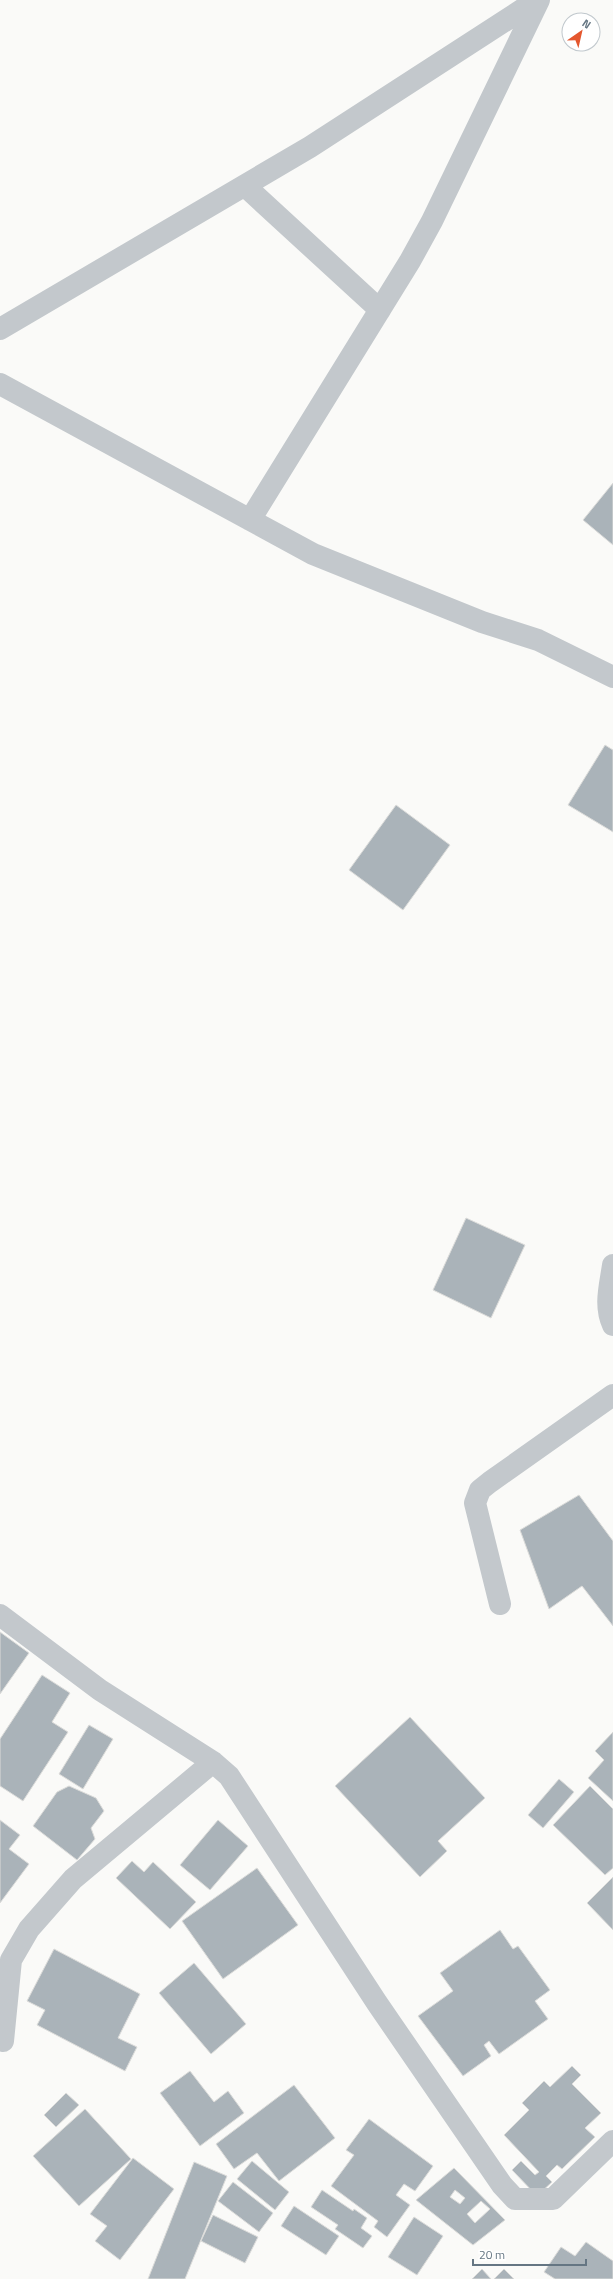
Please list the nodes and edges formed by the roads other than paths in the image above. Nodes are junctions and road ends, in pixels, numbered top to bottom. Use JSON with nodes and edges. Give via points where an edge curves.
{"nodes":[{"id":1,"x":538,"y":0,"type":"edge"},
{"id":2,"x":245,"y":186,"type":"junction"},
{"id":3,"x":380,"y":310,"type":"junction"},
{"id":4,"x":0,"y":329,"type":"edge"},
{"id":5,"x":0,"y":384,"type":"edge"},
{"id":6,"x":250,"y":520,"type":"junction"},
{"id":7,"x":613,"y":677,"type":"edge"},
{"id":8,"x":613,"y":1265,"type":"edge"},
{"id":9,"x":613,"y":1325,"type":"edge"},
{"id":10,"x":613,"y":1395,"type":"edge"},
{"id":11,"x":500,"y":1604,"type":"dead end"},
{"id":12,"x":0,"y":1615,"type":"edge"},
{"id":13,"x":213,"y":1762,"type":"junction"},
{"id":14,"x":3,"y":2041,"type":"dead end"},
{"id":15,"x":613,"y":2141,"type":"edge"}],
"edges":[{"from":1,"to":2,"type":"street"},
{"from":1,"to":3,"type":"street","via":[[432,221]]},
{"from":2,"to":3,"type":"street"},
{"from":2,"to":4,"type":"street"},
{"from":3,"to":6,"type":"street"},
{"from":5,"to":6,"type":"street"},
{"from":6,"to":7,"type":"street","via":[[343,567],[482,622],[538,640]]},
{"from":8,"to":9,"type":"street","via":[[608,1301]]},
{"from":10,"to":11,"type":"street","via":[[480,1490],[475,1503]]},
{"from":12,"to":13,"type":"street","via":[[100,1690]]},
{"from":13,"to":14,"type":"street","via":[[73,1879],[29,1930],[11,1960]]},
{"from":13,"to":15,"type":"street","via":[[229,1776],[377,2003],[502,2184],[516,2199],[553,2199]]}]}
